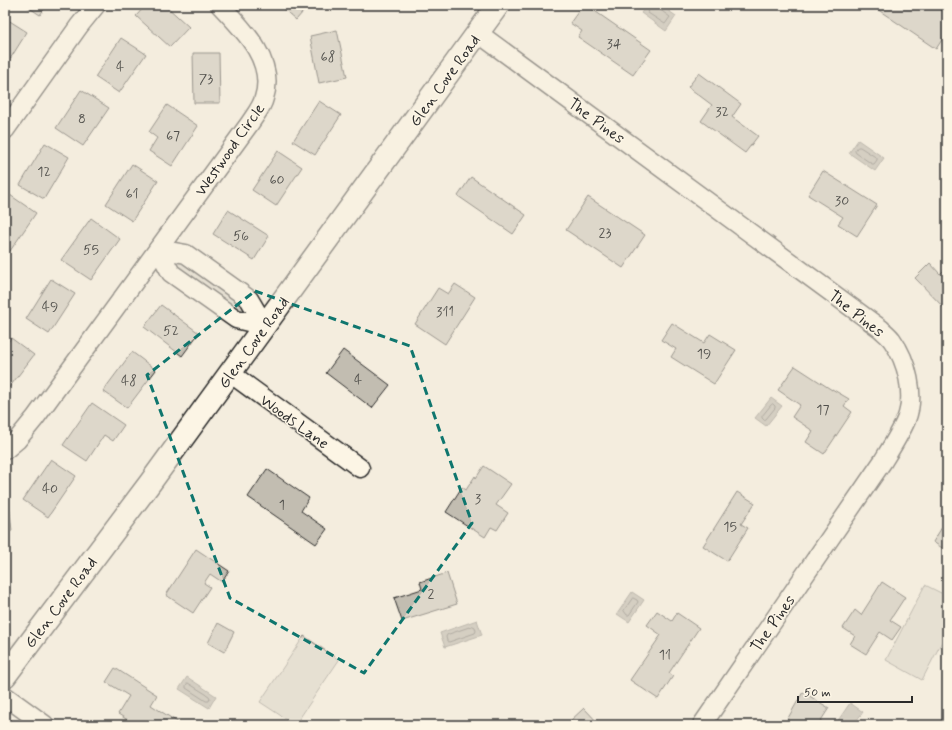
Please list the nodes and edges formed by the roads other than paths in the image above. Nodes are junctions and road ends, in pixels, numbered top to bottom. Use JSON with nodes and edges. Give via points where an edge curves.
{"nodes":[{"id":1,"x":96,"y":5,"type":"edge"},
{"id":2,"x":220,"y":5,"type":"edge"},
{"id":3,"x":498,"y":5,"type":"edge"},
{"id":4,"x":478,"y":33,"type":"junction"},
{"id":5,"x":5,"y":130,"type":"edge"},
{"id":6,"x":158,"y":249,"type":"junction"},
{"id":7,"x":265,"y":326,"type":"junction"},
{"id":8,"x":230,"y":373,"type":"junction"},
{"id":9,"x":5,"y":450,"type":"edge"},
{"id":10,"x":360,"y":468,"type":"dead end"},
{"id":11,"x":5,"y":676,"type":"edge"},
{"id":12,"x":5,"y":696,"type":"edge"},
{"id":13,"x":45,"y":725,"type":"edge"},
{"id":14,"x":702,"y":725,"type":"edge"}],
"edges":[{"from":1,"to":5,"type":"street"},
{"from":2,"to":6,"type":"street","name":"Westwood Circle","via":[[244,30],[260,55],[267,83],[264,99],[250,123]]},
{"from":3,"to":4,"type":"main road","name":"Glen Cove Road"},
{"from":4,"to":7,"type":"main road","name":"Glen Cove Road"},
{"from":4,"to":14,"type":"street","name":"The Pines","via":[[881,329],[892,340],[909,377],[910,401],[906,420],[884,461]]},
{"from":6,"to":7,"type":"street","via":[[171,273],[236,320]]},
{"from":6,"to":7,"type":"street","via":[[186,254],[249,299]]},
{"from":6,"to":9,"type":"street","name":"Westwood Circle","via":[[35,418]]},
{"from":7,"to":8,"type":"main road","name":"Glen Cove Road"},
{"from":8,"to":10,"type":"street","name":"Woods Lane"},
{"from":8,"to":11,"type":"main road","name":"Glen Cove Road"},
{"from":12,"to":13,"type":"street"}]}
